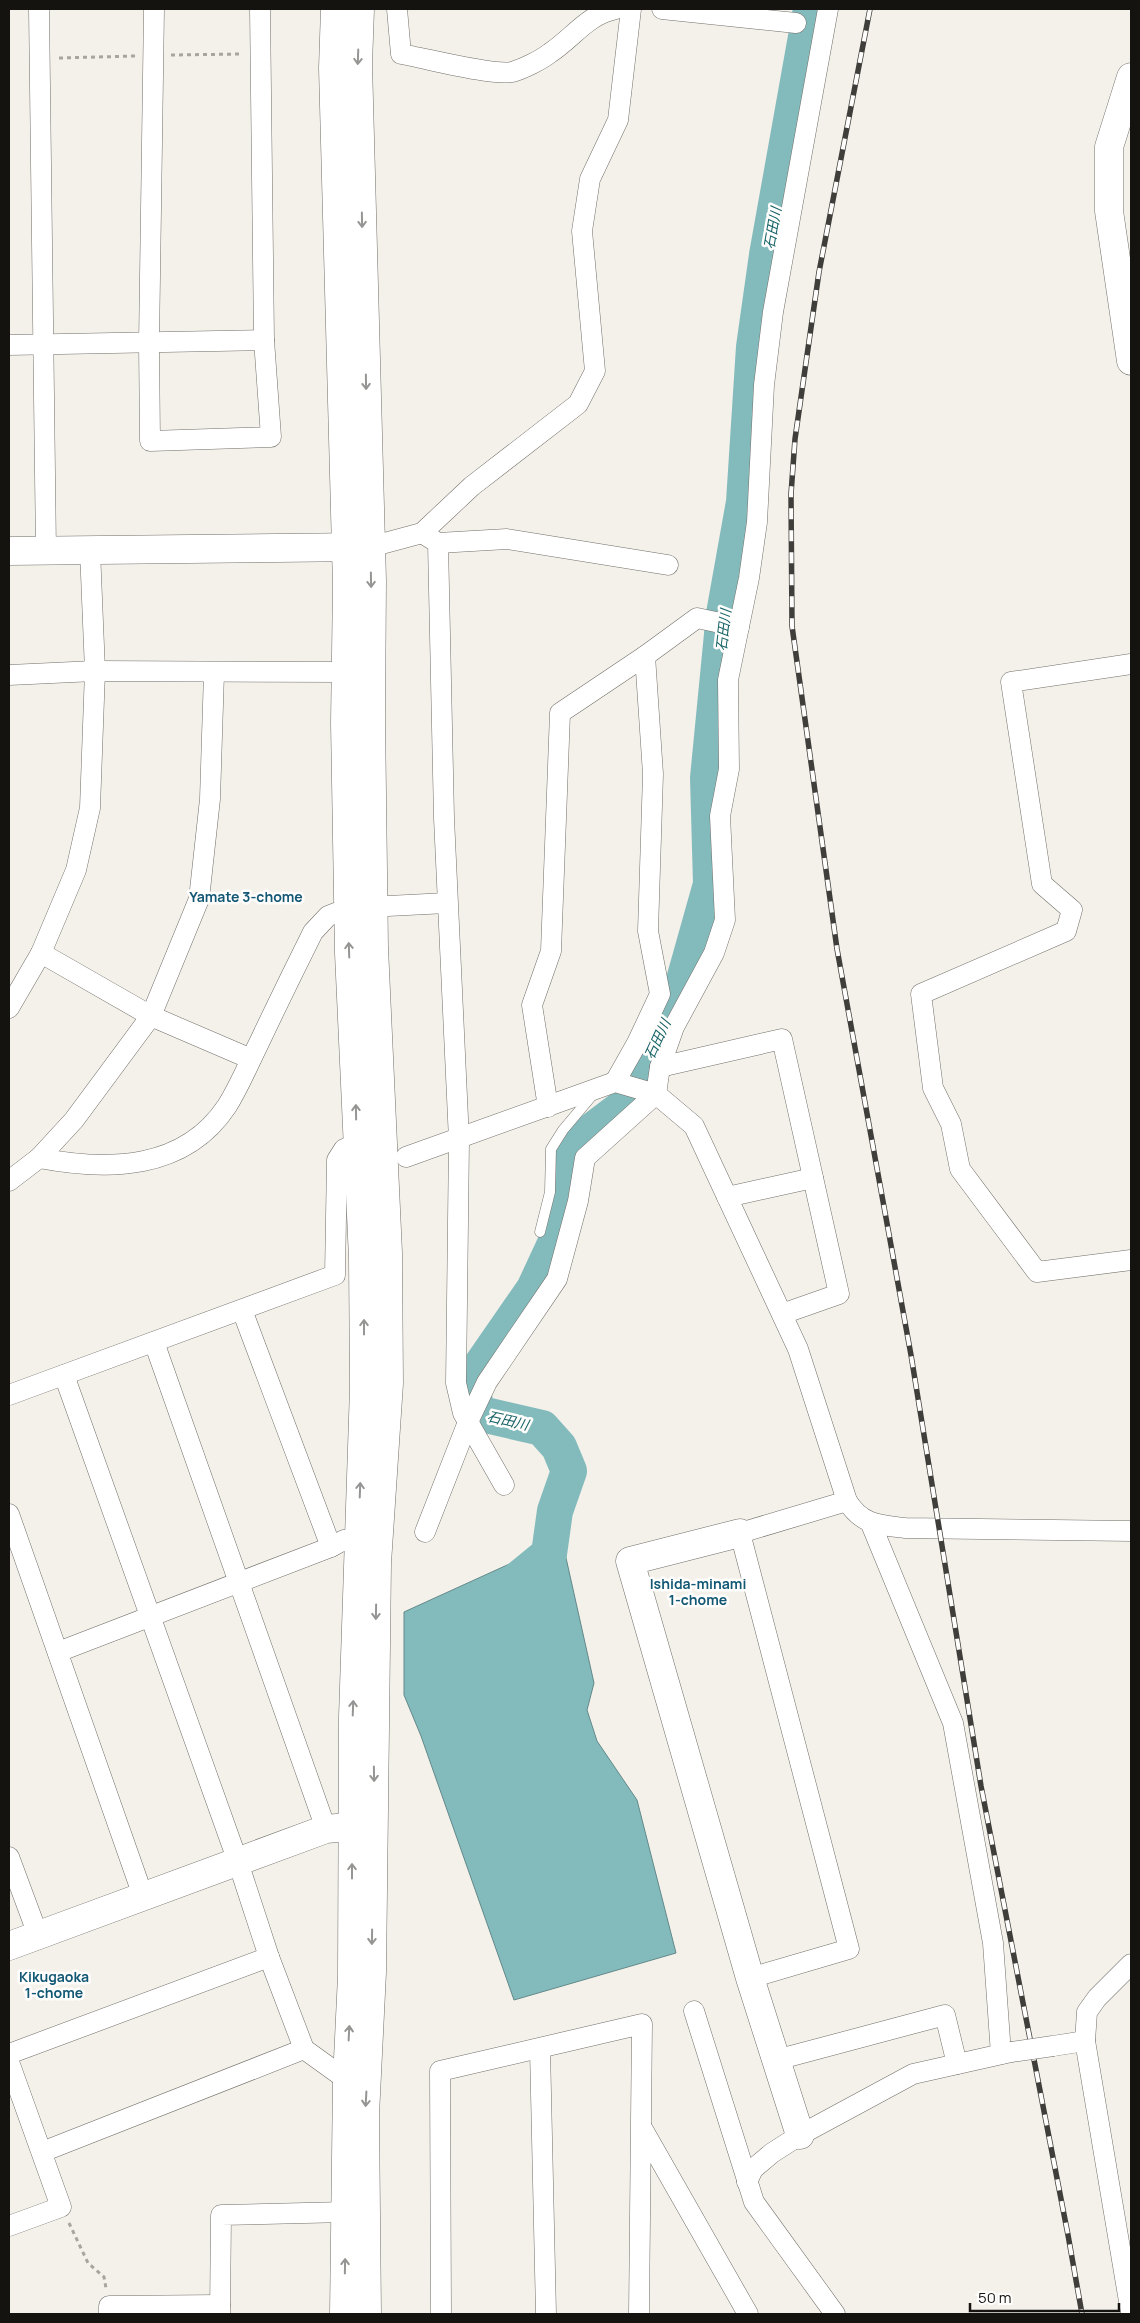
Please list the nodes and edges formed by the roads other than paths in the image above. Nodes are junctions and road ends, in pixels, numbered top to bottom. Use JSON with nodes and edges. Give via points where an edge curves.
{"nodes":[{"id":1,"x":39,"y":9,"type":"edge"},
{"id":2,"x":154,"y":9,"type":"edge"},
{"id":3,"x":260,"y":9,"type":"edge"},
{"id":4,"x":335,"y":9,"type":"edge"},
{"id":5,"x":360,"y":9,"type":"edge"},
{"id":6,"x":397,"y":9,"type":"edge"},
{"id":7,"x":616,"y":9,"type":"edge"},
{"id":8,"x":631,"y":9,"type":"edge"},
{"id":9,"x":662,"y":9,"type":"edge"},
{"id":10,"x":828,"y":9,"type":"edge"},
{"id":11,"x":796,"y":23,"type":"dead end"},
{"id":12,"x":1131,"y":77,"type":"edge"},
{"id":13,"x":264,"y":340,"type":"junction"},
{"id":14,"x":149,"y":343,"type":"junction"},
{"id":15,"x":9,"y":344,"type":"edge"},
{"id":16,"x":44,"y":345,"type":"junction"},
{"id":17,"x":1131,"y":361,"type":"edge"},
{"id":18,"x":430,"y":538,"type":"junction"},
{"id":19,"x":357,"y":547,"type":"junction"},
{"id":20,"x":90,"y":550,"type":"junction"},
{"id":21,"x":9,"y":551,"type":"edge"},
{"id":22,"x":46,"y":551,"type":"junction"},
{"id":23,"x":668,"y":565,"type":"dead end"},
{"id":24,"x":739,"y":627,"type":"junction"},
{"id":25,"x":644,"y":656,"type":"junction"},
{"id":26,"x":1131,"y":664,"type":"edge"},
{"id":27,"x":95,"y":671,"type":"junction"},
{"id":28,"x":346,"y":672,"type":"junction"},
{"id":29,"x":214,"y":673,"type":"junction"},
{"id":30,"x":9,"y":674,"type":"edge"},
{"id":31,"x":447,"y":903,"type":"junction"},
{"id":32,"x":360,"y":907,"type":"junction"},
{"id":33,"x":42,"y":953,"type":"junction"},
{"id":34,"x":660,"y":994,"type":"junction"},
{"id":35,"x":9,"y":1008,"type":"edge"},
{"id":36,"x":151,"y":1016,"type":"junction"},
{"id":37,"x":674,"y":1027,"type":"junction"},
{"id":38,"x":251,"y":1059,"type":"junction"},
{"id":39,"x":660,"y":1067,"type":"junction"},
{"id":40,"x":607,"y":1085,"type":"junction"},
{"id":41,"x":656,"y":1094,"type":"junction"},
{"id":42,"x":548,"y":1107,"type":"junction"},
{"id":43,"x":459,"y":1140,"type":"junction"},
{"id":44,"x":357,"y":1144,"type":"junction"},
{"id":45,"x":406,"y":1157,"type":"dead end"},
{"id":46,"x":39,"y":1158,"type":"junction"},
{"id":47,"x":813,"y":1178,"type":"junction"},
{"id":48,"x":9,"y":1181,"type":"edge"},
{"id":49,"x":728,"y":1197,"type":"junction"},
{"id":50,"x":540,"y":1232,"type":"dead end"},
{"id":51,"x":1131,"y":1260,"type":"edge"},
{"id":52,"x":242,"y":1310,"type":"junction"},
{"id":53,"x":782,"y":1314,"type":"junction"},
{"id":54,"x":154,"y":1342,"type":"junction"},
{"id":55,"x":64,"y":1375,"type":"junction"},
{"id":56,"x":9,"y":1396,"type":"edge"},
{"id":57,"x":468,"y":1422,"type":"junction"},
{"id":58,"x":504,"y":1485,"type":"dead end"},
{"id":59,"x":847,"y":1501,"type":"junction"},
{"id":60,"x":9,"y":1514,"type":"edge"},
{"id":61,"x":871,"y":1524,"type":"junction"},
{"id":62,"x":1131,"y":1531,"type":"edge"},
{"id":63,"x":425,"y":1532,"type":"dead end"},
{"id":64,"x":740,"y":1533,"type":"junction"},
{"id":65,"x":359,"y":1538,"type":"junction"},
{"id":66,"x":330,"y":1547,"type":"junction"},
{"id":67,"x":239,"y":1581,"type":"junction"},
{"id":68,"x":150,"y":1616,"type":"junction"},
{"id":69,"x":58,"y":1652,"type":"junction"},
{"id":70,"x":351,"y":1827,"type":"junction"},
{"id":71,"x":9,"y":1857,"type":"edge"},
{"id":72,"x":238,"y":1862,"type":"junction"},
{"id":73,"x":143,"y":1896,"type":"junction"},
{"id":74,"x":38,"y":1935,"type":"junction"},
{"id":75,"x":9,"y":1946,"type":"edge"},
{"id":76,"x":269,"y":1957,"type":"junction"},
{"id":77,"x":1131,"y":1964,"type":"edge"},
{"id":78,"x":750,"y":1978,"type":"junction"},
{"id":79,"x":694,"y":2011,"type":"dead end"},
{"id":80,"x":1085,"y":2041,"type":"junction"},
{"id":81,"x":304,"y":2049,"type":"junction"},
{"id":82,"x":540,"y":2049,"type":"junction"},
{"id":83,"x":1006,"y":2053,"type":"junction"},
{"id":84,"x":9,"y":2054,"type":"edge"},
{"id":85,"x":776,"y":2060,"type":"junction"},
{"id":86,"x":9,"y":2062,"type":"edge"},
{"id":87,"x":957,"y":2064,"type":"junction"},
{"id":88,"x":347,"y":2080,"type":"junction"},
{"id":89,"x":13,"y":2089,"type":"edge"},
{"id":90,"x":641,"y":2127,"type":"junction"},
{"id":91,"x":800,"y":2135,"type":"junction"},
{"id":92,"x":42,"y":2152,"type":"junction"},
{"id":93,"x":747,"y":2182,"type":"junction"},
{"id":94,"x":346,"y":2212,"type":"junction"},
{"id":95,"x":9,"y":2226,"type":"edge"},
{"id":96,"x":109,"y":2310,"type":"edge"},
{"id":97,"x":220,"y":2310,"type":"edge"},
{"id":98,"x":1131,"y":2313,"type":"edge"},
{"id":99,"x":344,"y":2314,"type":"edge"},
{"id":100,"x":367,"y":2314,"type":"edge"},
{"id":101,"x":442,"y":2314,"type":"edge"},
{"id":102,"x":546,"y":2314,"type":"edge"},
{"id":103,"x":639,"y":2314,"type":"edge"},
{"id":104,"x":748,"y":2314,"type":"edge"},
{"id":105,"x":835,"y":2314,"type":"edge"}],
"edges":[{"from":1,"to":16,"type":"street"},
{"from":2,"to":14,"type":"street"},
{"from":3,"to":13,"type":"street"},
{"from":4,"to":19,"type":"street","via":[[333,68]]},
{"from":5,"to":19,"type":"street","one_way":true},
{"from":6,"to":7,"type":"street","via":[[402,54],[511,72],[550,54],[583,23],[604,11]]},
{"from":8,"to":18,"type":"street","via":[[618,120],[590,179],[582,231],[595,372],[578,404],[472,486]]},
{"from":9,"to":11,"type":"street"},
{"from":10,"to":24,"type":"street","via":[[773,312],[764,385],[757,522]]},
{"from":12,"to":17,"type":"street","via":[[1109,147],[1109,211]]},
{"from":13,"to":14,"type":"street"},
{"from":13,"to":14,"type":"street","via":[[271,437],[150,441]]},
{"from":14,"to":16,"type":"street"},
{"from":15,"to":16,"type":"street"},
{"from":16,"to":22,"type":"street"},
{"from":18,"to":19,"type":"street"},
{"from":18,"to":23,"type":"street","via":[[506,539]]},
{"from":18,"to":31,"type":"street"},
{"from":19,"to":20,"type":"street"},
{"from":19,"to":28,"type":"street","via":[[347,585]]},
{"from":19,"to":32,"type":"street","one_way":true},
{"from":20,"to":22,"type":"street"},
{"from":20,"to":27,"type":"street"},
{"from":21,"to":22,"type":"street"},
{"from":24,"to":25,"type":"street","via":[[697,618]]},
{"from":24,"to":37,"type":"street","via":[[728,680],[729,769],[720,816],[725,920],[714,953]]},
{"from":25,"to":34,"type":"street","via":[[653,774],[648,931]]},
{"from":25,"to":42,"type":"street","via":[[560,713],[551,951],[532,1005]]},
{"from":26,"to":51,"type":"street","via":[[1011,682],[1042,884],[1072,910],[1066,931],[921,994],[933,1088],[952,1124],[960,1169],[1037,1272]]},
{"from":27,"to":29,"type":"street"},
{"from":27,"to":30,"type":"street"},
{"from":27,"to":33,"type":"street","via":[[90,808],[76,870]]},
{"from":28,"to":29,"type":"street"},
{"from":28,"to":32,"type":"street"},
{"from":29,"to":36,"type":"street","via":[[210,799],[199,898]]},
{"from":31,"to":32,"type":"street"},
{"from":31,"to":43,"type":"street"},
{"from":32,"to":38,"type":"street","via":[[328,916],[313,932]]},
{"from":44,"to":32,"type":"street","one_way":true},
{"from":32,"to":70,"type":"street","one_way":true,"via":[[388,1253],[389,1383],[377,1563],[373,1736]]},
{"from":33,"to":35,"type":"street"},
{"from":33,"to":36,"type":"street"},
{"from":34,"to":37,"type":"street"},
{"from":34,"to":40,"type":"street","via":[[637,1043]]},
{"from":36,"to":38,"type":"street"},
{"from":36,"to":46,"type":"street","via":[[74,1120]]},
{"from":37,"to":39,"type":"street"},
{"from":38,"to":46,"type":"street","via":[[221,1113],[194,1140],[157,1159],[120,1165],[86,1165]]},
{"from":39,"to":41,"type":"street"},
{"from":39,"to":47,"type":"street","via":[[782,1039]]},
{"from":40,"to":41,"type":"street"},
{"from":40,"to":42,"type":"street"},
{"from":40,"to":50,"type":"lane","via":[[563,1130],[551,1148],[550,1192]]},
{"from":41,"to":49,"type":"street","via":[[694,1126]]},
{"from":41,"to":57,"type":"street","via":[[585,1158],[578,1201],[557,1279],[487,1382]]},
{"from":42,"to":43,"type":"street"},
{"from":43,"to":45,"type":"street"},
{"from":43,"to":57,"type":"street","via":[[456,1384],[459,1402]]},
{"from":44,"to":52,"type":"street","via":[[344,1149],[338,1160],[335,1275]]},
{"from":65,"to":44,"type":"street","one_way":true,"via":[[364,1348]]},
{"from":46,"to":48,"type":"street"},
{"from":47,"to":49,"type":"street"},
{"from":47,"to":53,"type":"street","via":[[839,1294]]},
{"from":49,"to":53,"type":"street"},
{"from":52,"to":54,"type":"street"},
{"from":52,"to":66,"type":"street"},
{"from":53,"to":59,"type":"street","via":[[798,1349]]},
{"from":54,"to":55,"type":"street"},
{"from":54,"to":67,"type":"street"},
{"from":55,"to":56,"type":"street"},
{"from":55,"to":68,"type":"street"},
{"from":57,"to":58,"type":"street"},
{"from":57,"to":63,"type":"street"},
{"from":59,"to":61,"type":"street"},
{"from":59,"to":64,"type":"street"},
{"from":60,"to":69,"type":"street"},
{"from":61,"to":62,"type":"street","via":[[905,1528]]},
{"from":61,"to":83,"type":"street","via":[[953,1722],[993,1943]]},
{"from":64,"to":78,"type":"street","via":[[849,1949]]},
{"from":64,"to":78,"type":"street","via":[[630,1561]]},
{"from":65,"to":66,"type":"street","via":[[344,1540]]},
{"from":70,"to":65,"type":"street","one_way":true},
{"from":66,"to":67,"type":"street"},
{"from":67,"to":68,"type":"street"},
{"from":67,"to":70,"type":"street"},
{"from":68,"to":69,"type":"street"},
{"from":68,"to":72,"type":"street"},
{"from":69,"to":73,"type":"street"},
{"from":70,"to":72,"type":"street"},
{"from":88,"to":70,"type":"street","one_way":true,"via":[[352,1976]]},
{"from":70,"to":100,"type":"street","one_way":true,"via":[[372,1972],[365,2115]]},
{"from":71,"to":74,"type":"street"},
{"from":72,"to":73,"type":"street"},
{"from":72,"to":76,"type":"street"},
{"from":73,"to":74,"type":"street"},
{"from":74,"to":75,"type":"street"},
{"from":76,"to":81,"type":"street"},
{"from":76,"to":84,"type":"street"},
{"from":77,"to":80,"type":"street","via":[[1096,1998],[1087,2012]]},
{"from":78,"to":85,"type":"street"},
{"from":79,"to":93,"type":"street"},
{"from":80,"to":83,"type":"street","bridge":true},
{"from":80,"to":98,"type":"street"},
{"from":81,"to":88,"type":"street"},
{"from":81,"to":92,"type":"street"},
{"from":82,"to":90,"type":"street","via":[[642,2024]]},
{"from":82,"to":101,"type":"street","via":[[440,2071]]},
{"from":82,"to":102,"type":"street"},
{"from":83,"to":87,"type":"street"},
{"from":85,"to":87,"type":"street","via":[[945,2015]]},
{"from":85,"to":91,"type":"street"},
{"from":86,"to":89,"type":"street"},
{"from":87,"to":91,"type":"street","via":[[913,2074]]},
{"from":88,"to":94,"type":"street"},
{"from":89,"to":92,"type":"street"},
{"from":90,"to":103,"type":"street"},
{"from":90,"to":104,"type":"street"},
{"from":91,"to":93,"type":"street","via":[[753,2169]]},
{"from":92,"to":95,"type":"street","via":[[61,2207]]},
{"from":93,"to":105,"type":"street","via":[[754,2202]]},
{"from":94,"to":97,"type":"street","via":[[221,2214]]},
{"from":99,"to":94,"type":"street","one_way":true},
{"from":96,"to":97,"type":"street"}]}
